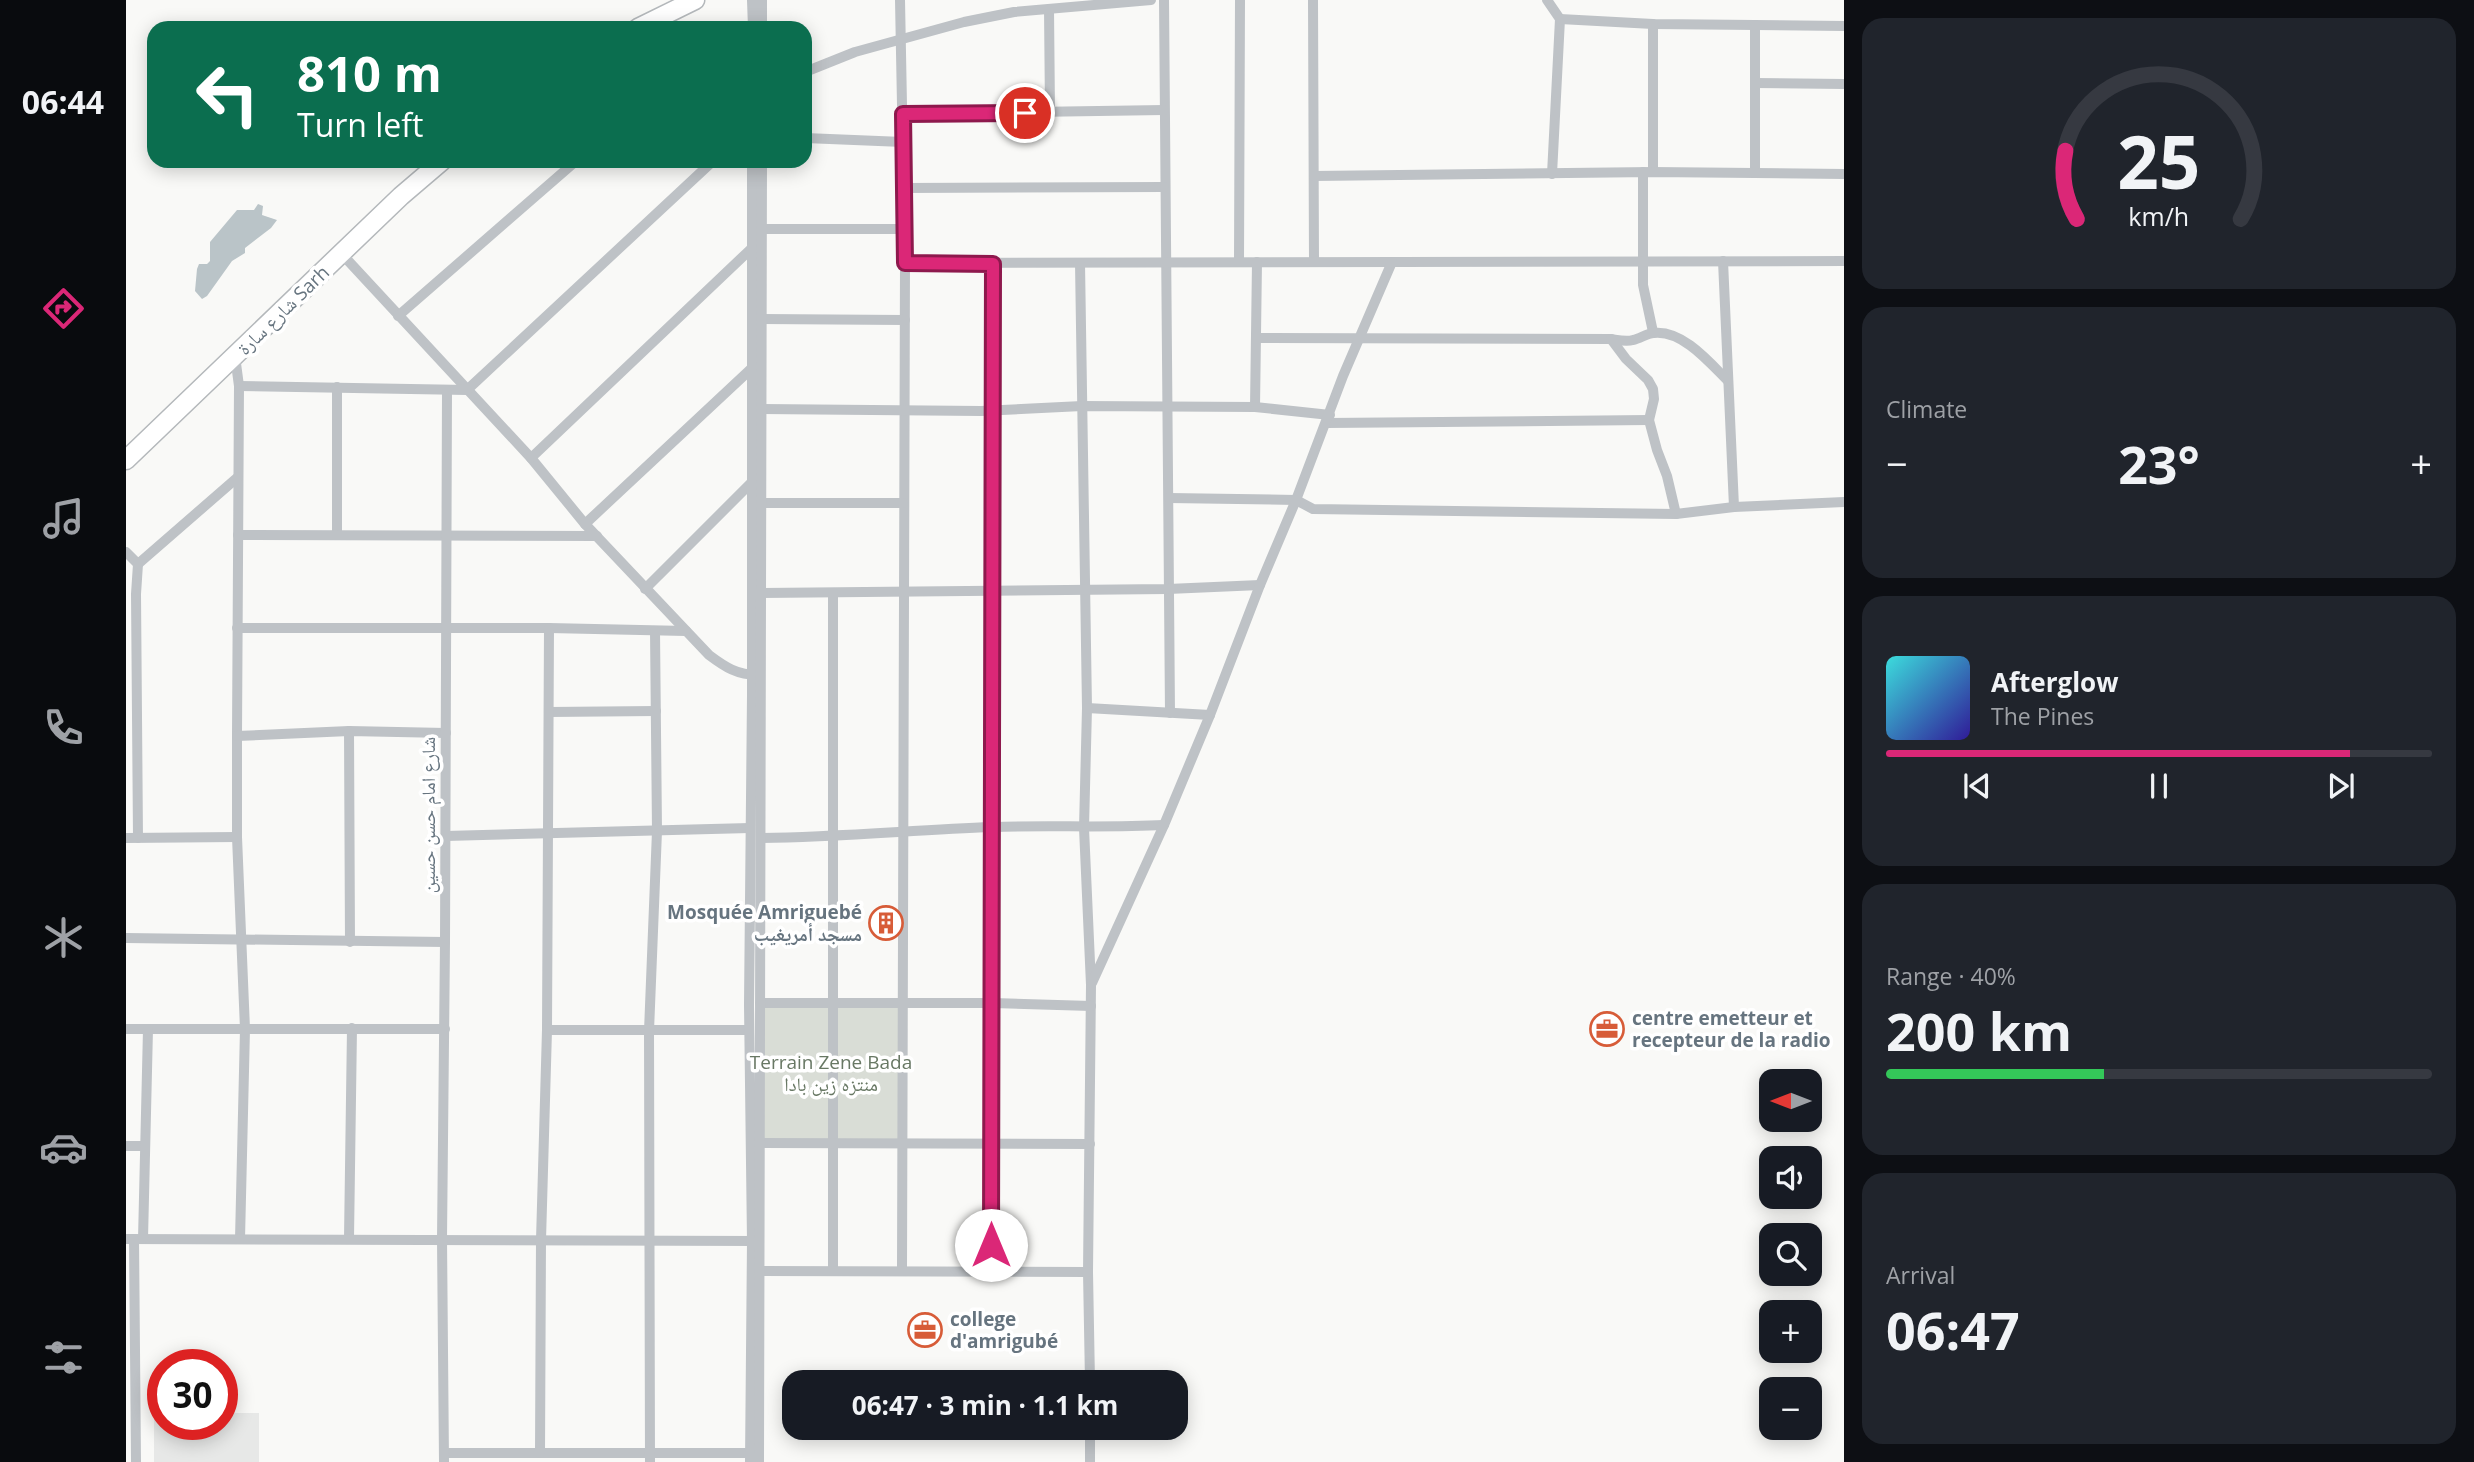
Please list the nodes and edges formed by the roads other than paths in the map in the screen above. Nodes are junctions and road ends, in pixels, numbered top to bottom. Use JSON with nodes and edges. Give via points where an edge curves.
{"nodes":[{"id":1,"x":682,"y":0,"type":"edge"},
{"id":2,"x":695,"y":0,"type":"edge"},
{"id":3,"x":752,"y":0,"type":"edge"},
{"id":4,"x":761,"y":0,"type":"edge"},
{"id":5,"x":900,"y":0,"type":"edge"},
{"id":6,"x":1152,"y":0,"type":"edge"},
{"id":7,"x":1164,"y":0,"type":"edge"},
{"id":8,"x":1240,"y":0,"type":"edge"},
{"id":9,"x":1313,"y":0,"type":"edge"},
{"id":10,"x":1547,"y":0,"type":"edge"},
{"id":11,"x":1049,"y":9,"type":"junction"},
{"id":12,"x":1560,"y":19,"type":"junction"},
{"id":13,"x":642,"y":21,"type":"edge"},
{"id":14,"x":652,"y":21,"type":"edge"},
{"id":15,"x":753,"y":21,"type":"edge"},
{"id":16,"x":762,"y":21,"type":"edge"},
{"id":17,"x":1653,"y":24,"type":"junction"},
{"id":18,"x":1755,"y":25,"type":"junction"},
{"id":19,"x":1844,"y":26,"type":"edge"},
{"id":20,"x":902,"y":38,"type":"junction"},
{"id":21,"x":812,"y":69,"type":"edge"},
{"id":22,"x":1755,"y":83,"type":"junction"},
{"id":23,"x":1844,"y":84,"type":"edge"},
{"id":24,"x":1164,"y":110,"type":"junction"},
{"id":25,"x":1050,"y":112,"type":"junction"},
{"id":26,"x":903,"y":114,"type":"junction"},
{"id":27,"x":812,"y":138,"type":"edge"},
{"id":28,"x":903,"y":142,"type":"junction"},
{"id":29,"x":422,"y":168,"type":"edge"},
{"id":30,"x":434,"y":168,"type":"edge"},
{"id":31,"x":568,"y":168,"type":"edge"},
{"id":32,"x":705,"y":168,"type":"edge"},
{"id":33,"x":752,"y":168,"type":"edge"},
{"id":34,"x":762,"y":168,"type":"edge"},
{"id":35,"x":1648,"y":172,"type":"junction"},
{"id":36,"x":1755,"y":173,"type":"junction"},
{"id":37,"x":1552,"y":174,"type":"junction"},
{"id":38,"x":1844,"y":174,"type":"edge"},
{"id":39,"x":1314,"y":176,"type":"junction"},
{"id":40,"x":1164,"y":187,"type":"junction"},
{"id":41,"x":904,"y":188,"type":"junction"},
{"id":42,"x":762,"y":229,"type":"junction"},
{"id":43,"x":904,"y":229,"type":"junction"},
{"id":44,"x":754,"y":247,"type":"junction"},
{"id":45,"x":341,"y":253,"type":"junction"},
{"id":46,"x":1166,"y":261,"type":"junction"},
{"id":47,"x":1643,"y":261,"type":"junction"},
{"id":48,"x":1723,"y":261,"type":"junction"},
{"id":49,"x":1844,"y":261,"type":"edge"},
{"id":50,"x":1080,"y":262,"type":"junction"},
{"id":51,"x":1239,"y":262,"type":"junction"},
{"id":52,"x":1258,"y":262,"type":"junction"},
{"id":53,"x":1314,"y":262,"type":"junction"},
{"id":54,"x":1392,"y":262,"type":"junction"},
{"id":55,"x":905,"y":263,"type":"junction"},
{"id":56,"x":993,"y":264,"type":"junction"},
{"id":57,"x":398,"y":316,"type":"junction"},
{"id":58,"x":762,"y":319,"type":"junction"},
{"id":59,"x":905,"y":320,"type":"junction"},
{"id":60,"x":1653,"y":332,"type":"junction"},
{"id":61,"x":1360,"y":337,"type":"junction"},
{"id":62,"x":1258,"y":338,"type":"junction"},
{"id":63,"x":1611,"y":339,"type":"junction"},
{"id":64,"x":235,"y":356,"type":"junction"},
{"id":65,"x":752,"y":368,"type":"junction"},
{"id":66,"x":1728,"y":381,"type":"junction"},
{"id":67,"x":239,"y":386,"type":"junction"},
{"id":68,"x":337,"y":387,"type":"junction"},
{"id":69,"x":467,"y":390,"type":"junction"},
{"id":70,"x":447,"y":391,"type":"junction"},
{"id":71,"x":1082,"y":406,"type":"junction"},
{"id":72,"x":1169,"y":407,"type":"junction"},
{"id":73,"x":1255,"y":407,"type":"junction"},
{"id":74,"x":761,"y":409,"type":"junction"},
{"id":75,"x":904,"y":411,"type":"junction"},
{"id":76,"x":992,"y":411,"type":"junction"},
{"id":77,"x":1328,"y":419,"type":"junction"},
{"id":78,"x":1649,"y":420,"type":"junction"},
{"id":79,"x":126,"y":449,"type":"edge"},
{"id":80,"x":531,"y":458,"type":"junction"},
{"id":81,"x":126,"y":460,"type":"edge"},
{"id":82,"x":238,"y":477,"type":"junction"},
{"id":83,"x":751,"y":483,"type":"junction"},
{"id":84,"x":1169,"y":498,"type":"junction"},
{"id":85,"x":1296,"y":500,"type":"junction"},
{"id":86,"x":1844,"y":502,"type":"edge"},
{"id":87,"x":761,"y":503,"type":"junction"},
{"id":88,"x":903,"y":503,"type":"junction"},
{"id":89,"x":1734,"y":507,"type":"junction"},
{"id":90,"x":1676,"y":513,"type":"junction"},
{"id":91,"x":585,"y":524,"type":"junction"},
{"id":92,"x":238,"y":535,"type":"junction"},
{"id":93,"x":337,"y":535,"type":"junction"},
{"id":94,"x":447,"y":536,"type":"junction"},
{"id":95,"x":597,"y":536,"type":"junction"},
{"id":96,"x":126,"y":552,"type":"edge"},
{"id":97,"x":138,"y":564,"type":"junction"},
{"id":98,"x":1260,"y":585,"type":"junction"},
{"id":99,"x":645,"y":589,"type":"junction"},
{"id":100,"x":1168,"y":589,"type":"junction"},
{"id":101,"x":992,"y":590,"type":"junction"},
{"id":102,"x":1086,"y":590,"type":"junction"},
{"id":103,"x":905,"y":591,"type":"junction"},
{"id":104,"x":761,"y":593,"type":"junction"},
{"id":105,"x":833,"y":593,"type":"junction"},
{"id":106,"x":237,"y":628,"type":"junction"},
{"id":107,"x":549,"y":628,"type":"junction"},
{"id":108,"x":446,"y":629,"type":"junction"},
{"id":109,"x":655,"y":631,"type":"junction"},
{"id":110,"x":686,"y":631,"type":"junction"},
{"id":111,"x":756,"y":675,"type":"junction"},
{"id":112,"x":1087,"y":708,"type":"junction"},
{"id":113,"x":656,"y":711,"type":"junction"},
{"id":114,"x":549,"y":712,"type":"junction"},
{"id":115,"x":1170,"y":713,"type":"junction"},
{"id":116,"x":1210,"y":715,"type":"junction"},
{"id":117,"x":132,"y":729,"type":"edge"},
{"id":118,"x":349,"y":731,"type":"junction"},
{"id":119,"x":446,"y":733,"type":"junction"},
{"id":120,"x":237,"y":736,"type":"junction"},
{"id":121,"x":1164,"y":825,"type":"junction"},
{"id":122,"x":994,"y":827,"type":"junction"},
{"id":123,"x":750,"y":828,"type":"junction"},
{"id":124,"x":1084,"y":828,"type":"junction"},
{"id":125,"x":657,"y":831,"type":"junction"},
{"id":126,"x":905,"y":833,"type":"junction"},
{"id":127,"x":548,"y":835,"type":"junction"},
{"id":128,"x":446,"y":836,"type":"junction"},
{"id":129,"x":237,"y":837,"type":"junction"},
{"id":130,"x":832,"y":837,"type":"junction"},
{"id":131,"x":126,"y":838,"type":"edge"},
{"id":132,"x":138,"y":838,"type":"junction"},
{"id":133,"x":761,"y":838,"type":"junction"},
{"id":134,"x":126,"y":938,"type":"edge"},
{"id":135,"x":242,"y":939,"type":"junction"},
{"id":136,"x":350,"y":942,"type":"junction"},
{"id":137,"x":445,"y":942,"type":"junction"},
{"id":138,"x":1091,"y":985,"type":"junction"},
{"id":139,"x":832,"y":1002,"type":"junction"},
{"id":140,"x":760,"y":1003,"type":"junction"},
{"id":141,"x":902,"y":1003,"type":"junction"},
{"id":142,"x":993,"y":1003,"type":"junction"},
{"id":143,"x":1091,"y":1006,"type":"junction"},
{"id":144,"x":352,"y":1028,"type":"junction"},
{"id":145,"x":245,"y":1029,"type":"junction"},
{"id":146,"x":445,"y":1029,"type":"junction"},
{"id":147,"x":126,"y":1030,"type":"edge"},
{"id":148,"x":148,"y":1030,"type":"junction"},
{"id":149,"x":547,"y":1030,"type":"junction"},
{"id":150,"x":749,"y":1030,"type":"junction"},
{"id":151,"x":649,"y":1031,"type":"junction"},
{"id":152,"x":992,"y":1142,"type":"junction"},
{"id":153,"x":760,"y":1143,"type":"junction"},
{"id":154,"x":833,"y":1143,"type":"junction"},
{"id":155,"x":902,"y":1143,"type":"junction"},
{"id":156,"x":1090,"y":1144,"type":"junction"},
{"id":157,"x":126,"y":1146,"type":"edge"},
{"id":158,"x":145,"y":1146,"type":"junction"},
{"id":159,"x":349,"y":1238,"type":"junction"},
{"id":160,"x":134,"y":1239,"type":"edge"},
{"id":161,"x":240,"y":1239,"type":"junction"},
{"id":162,"x":442,"y":1240,"type":"junction"},
{"id":163,"x":541,"y":1240,"type":"junction"},
{"id":164,"x":650,"y":1241,"type":"junction"},
{"id":165,"x":756,"y":1241,"type":"junction"},
{"id":166,"x":833,"y":1270,"type":"junction"},
{"id":167,"x":902,"y":1270,"type":"junction"},
{"id":168,"x":760,"y":1271,"type":"junction"},
{"id":169,"x":991,"y":1271,"type":"junction"},
{"id":170,"x":1088,"y":1272,"type":"junction"},
{"id":171,"x":1090,"y":1370,"type":"edge"},
{"id":172,"x":131,"y":1438,"type":"edge"},
{"id":173,"x":1090,"y":1440,"type":"edge"},
{"id":174,"x":540,"y":1453,"type":"junction"},
{"id":175,"x":444,"y":1457,"type":"edge"},
{"id":176,"x":750,"y":1457,"type":"edge"},
{"id":177,"x":650,"y":1458,"type":"edge"},
{"id":178,"x":136,"y":1462,"type":"edge"},
{"id":179,"x":760,"y":1462,"type":"edge"},
{"id":180,"x":1090,"y":1462,"type":"edge"}],
"edges":[{"from":1,"to":13,"type":"highway"},
{"from":2,"to":14,"type":"highway"},
{"from":3,"to":15,"type":"street"},
{"from":4,"to":16,"type":"street"},
{"from":5,"to":20,"type":"street"},
{"from":6,"to":11,"type":"street"},
{"from":7,"to":24,"type":"street"},
{"from":8,"to":51,"type":"street"},
{"from":9,"to":39,"type":"street"},
{"from":10,"to":12,"type":"street"},
{"from":11,"to":20,"type":"street","via":[[1014,12]]},
{"from":11,"to":25,"type":"street"},
{"from":12,"to":17,"type":"street"},
{"from":12,"to":37,"type":"street"},
{"from":17,"to":18,"type":"street"},
{"from":17,"to":35,"type":"street"},
{"from":18,"to":19,"type":"street"},
{"from":18,"to":22,"type":"street"},
{"from":20,"to":21,"type":"street"},
{"from":20,"to":26,"type":"street"},
{"from":22,"to":23,"type":"street"},
{"from":22,"to":36,"type":"street"},
{"from":24,"to":25,"type":"street"},
{"from":24,"to":40,"type":"street"},
{"from":25,"to":26,"type":"street"},
{"from":26,"to":28,"type":"street"},
{"from":27,"to":28,"type":"street"},
{"from":28,"to":41,"type":"street"},
{"from":29,"to":79,"type":"highway","name":"شارع سارة Sarh"},
{"from":30,"to":45,"type":"highway","name":"شارع سارة Sarh"},
{"from":31,"to":57,"type":"street"},
{"from":32,"to":69,"type":"street"},
{"from":33,"to":44,"type":"street"},
{"from":34,"to":42,"type":"street"},
{"from":35,"to":36,"type":"street"},
{"from":35,"to":37,"type":"street"},
{"from":35,"to":47,"type":"street"},
{"from":36,"to":38,"type":"street"},
{"from":37,"to":39,"type":"street"},
{"from":39,"to":53,"type":"street"},
{"from":40,"to":41,"type":"street"},
{"from":40,"to":46,"type":"street"},
{"from":41,"to":43,"type":"street"},
{"from":42,"to":43,"type":"street"},
{"from":42,"to":58,"type":"street"},
{"from":43,"to":55,"type":"street"},
{"from":44,"to":65,"type":"street"},
{"from":44,"to":80,"type":"street"},
{"from":45,"to":57,"type":"street"},
{"from":45,"to":64,"type":"highway","name":"شارع سارة Sarh"},
{"from":46,"to":50,"type":"street"},
{"from":46,"to":51,"type":"street"},
{"from":46,"to":72,"type":"street"},
{"from":47,"to":48,"type":"street"},
{"from":47,"to":54,"type":"street"},
{"from":47,"to":60,"type":"street","via":[[1645,304]]},
{"from":48,"to":49,"type":"street"},
{"from":48,"to":66,"type":"street"},
{"from":50,"to":56,"type":"street"},
{"from":50,"to":71,"type":"street"},
{"from":51,"to":52,"type":"street"},
{"from":52,"to":53,"type":"street"},
{"from":52,"to":62,"type":"street"},
{"from":53,"to":54,"type":"street"},
{"from":54,"to":61,"type":"street"},
{"from":55,"to":56,"type":"street"},
{"from":55,"to":59,"type":"street"},
{"from":56,"to":76,"type":"street"},
{"from":57,"to":69,"type":"street"},
{"from":58,"to":59,"type":"street"},
{"from":58,"to":74,"type":"street"},
{"from":59,"to":75,"type":"street"},
{"from":60,"to":63,"type":"street","via":[[1630,342]]},
{"from":60,"to":66,"type":"street","via":[[1680,339]]},
{"from":61,"to":62,"type":"street"},
{"from":61,"to":63,"type":"street"},
{"from":61,"to":77,"type":"street"},
{"from":62,"to":73,"type":"street"},
{"from":63,"to":78,"type":"street","via":[[1653,389]]},
{"from":64,"to":67,"type":"street"},
{"from":64,"to":81,"type":"highway","name":"شارع سارة Sarh"},
{"from":65,"to":83,"type":"street"},
{"from":65,"to":91,"type":"street"},
{"from":66,"to":89,"type":"street"},
{"from":67,"to":68,"type":"street"},
{"from":67,"to":82,"type":"street"},
{"from":68,"to":70,"type":"street"},
{"from":68,"to":93,"type":"street"},
{"from":69,"to":70,"type":"street"},
{"from":69,"to":80,"type":"street"},
{"from":70,"to":94,"type":"street","name":"شارع امام حسن حسين"},
{"from":71,"to":72,"type":"street"},
{"from":71,"to":76,"type":"street"},
{"from":71,"to":102,"type":"street"},
{"from":72,"to":73,"type":"street"},
{"from":72,"to":84,"type":"street"},
{"from":73,"to":77,"type":"street"},
{"from":74,"to":75,"type":"street"},
{"from":74,"to":87,"type":"street"},
{"from":75,"to":76,"type":"street"},
{"from":75,"to":88,"type":"street"},
{"from":76,"to":101,"type":"street"},
{"from":77,"to":78,"type":"street"},
{"from":77,"to":85,"type":"street"},
{"from":78,"to":90,"type":"street"},
{"from":80,"to":91,"type":"street"},
{"from":82,"to":92,"type":"street"},
{"from":82,"to":97,"type":"street"},
{"from":83,"to":99,"type":"street"},
{"from":83,"to":111,"type":"street"},
{"from":84,"to":85,"type":"street"},
{"from":84,"to":100,"type":"street"},
{"from":85,"to":90,"type":"street","via":[[1312,509]]},
{"from":85,"to":98,"type":"street"},
{"from":86,"to":89,"type":"street"},
{"from":87,"to":88,"type":"street"},
{"from":87,"to":104,"type":"street"},
{"from":88,"to":103,"type":"street"},
{"from":89,"to":90,"type":"street"},
{"from":91,"to":95,"type":"street"},
{"from":92,"to":93,"type":"street"},
{"from":92,"to":106,"type":"street"},
{"from":93,"to":94,"type":"street"},
{"from":94,"to":95,"type":"street"},
{"from":94,"to":108,"type":"street","name":"شارع امام حسن حسين"},
{"from":95,"to":99,"type":"street"},
{"from":96,"to":97,"type":"street"},
{"from":97,"to":117,"type":"street"},
{"from":98,"to":100,"type":"street"},
{"from":98,"to":116,"type":"street"},
{"from":99,"to":110,"type":"street"},
{"from":100,"to":102,"type":"street"},
{"from":100,"to":115,"type":"street"},
{"from":101,"to":102,"type":"street"},
{"from":101,"to":103,"type":"street"},
{"from":101,"to":122,"type":"street"},
{"from":102,"to":112,"type":"street"},
{"from":103,"to":105,"type":"street"},
{"from":103,"to":126,"type":"street"},
{"from":104,"to":105,"type":"street"},
{"from":104,"to":111,"type":"street"},
{"from":105,"to":130,"type":"street"},
{"from":106,"to":108,"type":"street"},
{"from":106,"to":120,"type":"street"},
{"from":107,"to":108,"type":"street"},
{"from":107,"to":109,"type":"street"},
{"from":107,"to":114,"type":"street"},
{"from":108,"to":119,"type":"street","name":"شارع امام حسن حسين"},
{"from":109,"to":110,"type":"street"},
{"from":109,"to":113,"type":"street"},
{"from":110,"to":111,"type":"street","via":[[725,668]]},
{"from":111,"to":123,"type":"street"},
{"from":111,"to":133,"type":"street"},
{"from":112,"to":115,"type":"street"},
{"from":112,"to":124,"type":"street"},
{"from":113,"to":114,"type":"street"},
{"from":113,"to":125,"type":"street"},
{"from":114,"to":127,"type":"street"},
{"from":115,"to":116,"type":"street"},
{"from":116,"to":121,"type":"street"},
{"from":117,"to":132,"type":"street"},
{"from":118,"to":119,"type":"street"},
{"from":118,"to":120,"type":"street"},
{"from":118,"to":136,"type":"street"},
{"from":119,"to":128,"type":"street","name":"شارع امام حسن حسين"},
{"from":120,"to":129,"type":"street"},
{"from":121,"to":124,"type":"street"},
{"from":121,"to":138,"type":"street"},
{"from":122,"to":124,"type":"street"},
{"from":122,"to":126,"type":"street"},
{"from":122,"to":142,"type":"street"},
{"from":123,"to":125,"type":"street"},
{"from":123,"to":150,"type":"street"},
{"from":124,"to":138,"type":"street"},
{"from":125,"to":127,"type":"street"},
{"from":125,"to":151,"type":"street"},
{"from":126,"to":130,"type":"street"},
{"from":126,"to":141,"type":"street"},
{"from":127,"to":128,"type":"street"},
{"from":127,"to":149,"type":"street"},
{"from":128,"to":137,"type":"street","name":"شارع امام حسن حسين"},
{"from":129,"to":132,"type":"street"},
{"from":129,"to":135,"type":"street"},
{"from":130,"to":133,"type":"street"},
{"from":130,"to":139,"type":"street"},
{"from":131,"to":132,"type":"street"},
{"from":133,"to":140,"type":"street"},
{"from":134,"to":135,"type":"street"},
{"from":135,"to":136,"type":"street"},
{"from":135,"to":145,"type":"street"},
{"from":136,"to":137,"type":"street"},
{"from":137,"to":146,"type":"street","name":"شارع امام حسن حسين"},
{"from":138,"to":143,"type":"street"},
{"from":139,"to":140,"type":"street"},
{"from":139,"to":141,"type":"street"},
{"from":139,"to":154,"type":"street"},
{"from":140,"to":153,"type":"street"},
{"from":141,"to":142,"type":"street"},
{"from":141,"to":155,"type":"street"},
{"from":142,"to":143,"type":"street"},
{"from":142,"to":152,"type":"street"},
{"from":143,"to":156,"type":"street"},
{"from":144,"to":145,"type":"street"},
{"from":144,"to":146,"type":"street"},
{"from":144,"to":159,"type":"street"},
{"from":145,"to":148,"type":"street"},
{"from":145,"to":161,"type":"street"},
{"from":146,"to":162,"type":"street","name":"شارع امام حسن حسين"},
{"from":147,"to":148,"type":"street"},
{"from":148,"to":158,"type":"street"},
{"from":149,"to":151,"type":"street"},
{"from":149,"to":163,"type":"street"},
{"from":150,"to":151,"type":"street"},
{"from":150,"to":165,"type":"street"},
{"from":151,"to":164,"type":"street"},
{"from":152,"to":155,"type":"street"},
{"from":152,"to":156,"type":"street"},
{"from":152,"to":169,"type":"street"},
{"from":153,"to":154,"type":"street"},
{"from":153,"to":165,"type":"street"},
{"from":154,"to":155,"type":"street"},
{"from":154,"to":166,"type":"street"},
{"from":155,"to":167,"type":"street"},
{"from":156,"to":170,"type":"street"},
{"from":157,"to":158,"type":"street"},
{"from":158,"to":160,"type":"street"},
{"from":159,"to":161,"type":"street"},
{"from":159,"to":162,"type":"street"},
{"from":160,"to":161,"type":"street"},
{"from":160,"to":172,"type":"street"},
{"from":162,"to":163,"type":"street"},
{"from":162,"to":175,"type":"street","name":"شارع امام حسن حسين"},
{"from":163,"to":164,"type":"street"},
{"from":163,"to":174,"type":"street"},
{"from":164,"to":165,"type":"street"},
{"from":164,"to":177,"type":"street"},
{"from":165,"to":168,"type":"street"},
{"from":165,"to":176,"type":"street"},
{"from":166,"to":167,"type":"street"},
{"from":166,"to":168,"type":"street"},
{"from":167,"to":169,"type":"street"},
{"from":168,"to":179,"type":"street"},
{"from":169,"to":170,"type":"street"},
{"from":170,"to":171,"type":"street"},
{"from":172,"to":178,"type":"street"},
{"from":173,"to":180,"type":"street"},
{"from":174,"to":175,"type":"street"},
{"from":174,"to":177,"type":"street"},
{"from":176,"to":177,"type":"street"}]}
